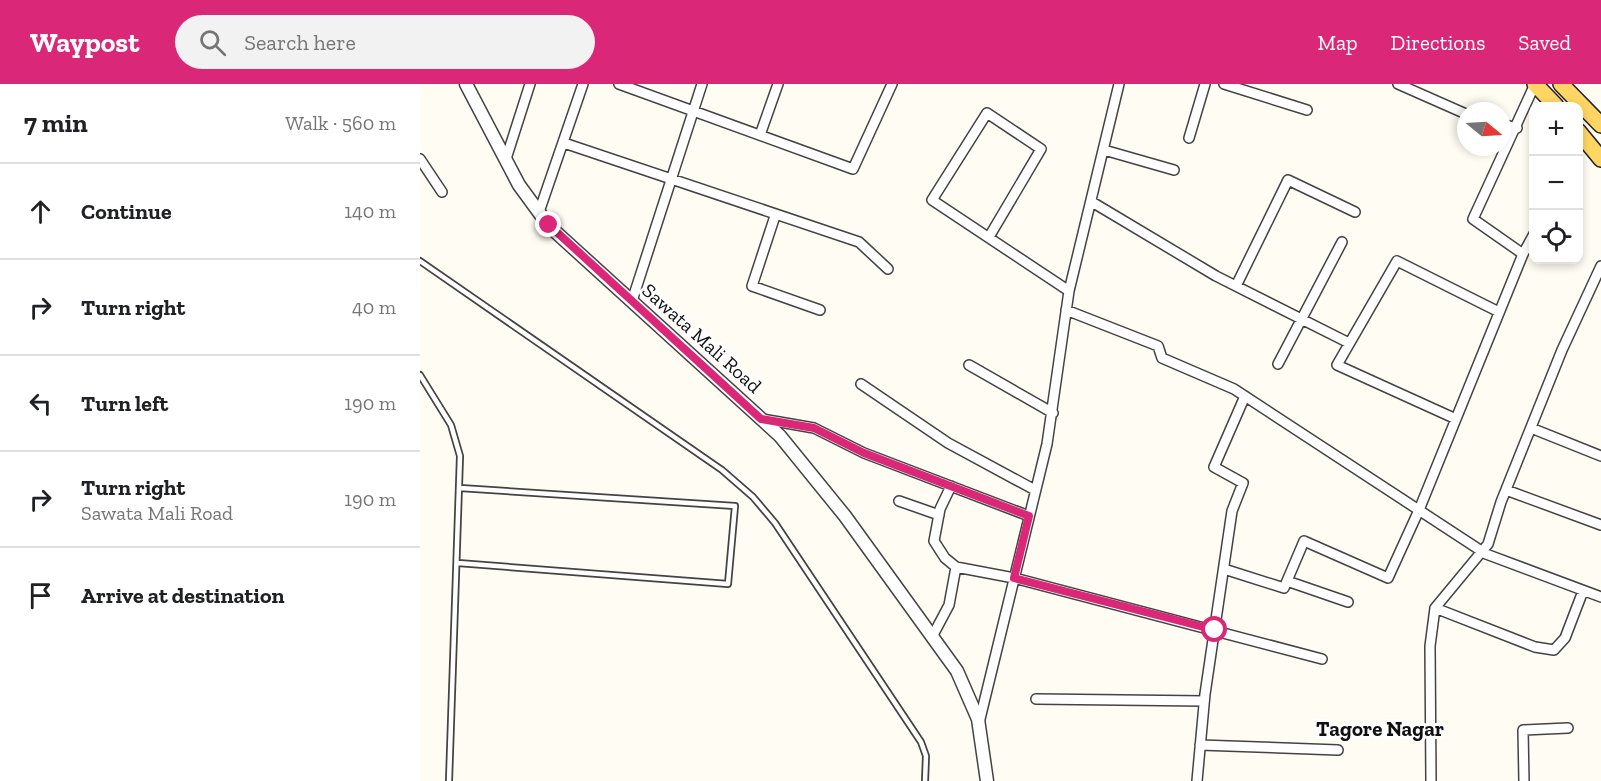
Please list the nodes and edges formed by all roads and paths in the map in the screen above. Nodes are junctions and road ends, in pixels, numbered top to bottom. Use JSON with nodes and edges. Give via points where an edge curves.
{"nodes":[{"id":1,"x":466,"y":84,"type":"edge"},
{"id":2,"x":530,"y":84,"type":"edge"},
{"id":3,"x":583,"y":84,"type":"edge"},
{"id":4,"x":619,"y":84,"type":"edge"},
{"id":5,"x":702,"y":84,"type":"edge"},
{"id":6,"x":778,"y":84,"type":"edge"},
{"id":7,"x":892,"y":84,"type":"edge"},
{"id":8,"x":1119,"y":84,"type":"edge"},
{"id":9,"x":1205,"y":84,"type":"edge"},
{"id":10,"x":1224,"y":84,"type":"edge"},
{"id":11,"x":1398,"y":84,"type":"edge"},
{"id":12,"x":1535,"y":84,"type":"edge"},
{"id":13,"x":1561,"y":84,"type":"edge"},
{"id":14,"x":1552,"y":102,"type":"edge"},
{"id":15,"x":1307,"y":110,"type":"dead end"},
{"id":16,"x":1457,"y":110,"type":"edge"},
{"id":17,"x":693,"y":111,"type":"junction"},
{"id":18,"x":1601,"y":125,"type":"edge"},
{"id":19,"x":1511,"y":127,"type":"edge"},
{"id":20,"x":1517,"y":129,"type":"junction"},
{"id":21,"x":760,"y":135,"type":"junction"},
{"id":22,"x":1583,"y":137,"type":"edge"},
{"id":23,"x":1189,"y":138,"type":"dead end"},
{"id":24,"x":564,"y":143,"type":"junction"},
{"id":25,"x":1104,"y":150,"type":"junction"},
{"id":26,"x":420,"y":159,"type":"edge"},
{"id":27,"x":506,"y":159,"type":"junction"},
{"id":28,"x":1601,"y":159,"type":"edge"},
{"id":29,"x":1174,"y":170,"type":"dead end"},
{"id":30,"x":671,"y":181,"type":"junction"},
{"id":31,"x":442,"y":192,"type":"dead end"},
{"id":32,"x":1092,"y":202,"type":"junction"},
{"id":33,"x":539,"y":212,"type":"junction"},
{"id":34,"x":1355,"y":212,"type":"dead end"},
{"id":35,"x":775,"y":216,"type":"junction"},
{"id":36,"x":989,"y":237,"type":"junction"},
{"id":37,"x":1342,"y":242,"type":"dead end"},
{"id":38,"x":1529,"y":242,"type":"edge"},
{"id":39,"x":1523,"y":254,"type":"junction"},
{"id":40,"x":420,"y":261,"type":"edge"},
{"id":41,"x":1601,"y":266,"type":"edge"},
{"id":42,"x":888,"y":269,"type":"dead end"},
{"id":43,"x":1236,"y":286,"type":"junction"},
{"id":44,"x":1069,"y":291,"type":"junction"},
{"id":45,"x":632,"y":301,"type":"junction"},
{"id":46,"x":820,"y":310,"type":"dead end"},
{"id":47,"x":1066,"y":310,"type":"junction"},
{"id":48,"x":1499,"y":312,"type":"junction"},
{"id":49,"x":1301,"y":319,"type":"junction"},
{"id":50,"x":1349,"y":343,"type":"junction"},
{"id":51,"x":1278,"y":364,"type":"dead end"},
{"id":52,"x":969,"y":365,"type":"dead end"},
{"id":53,"x":420,"y":375,"type":"edge"},
{"id":54,"x":861,"y":384,"type":"dead end"},
{"id":55,"x":1245,"y":396,"type":"junction"},
{"id":56,"x":1053,"y":413,"type":"junction"},
{"id":57,"x":761,"y":419,"type":"junction"},
{"id":58,"x":1456,"y":419,"type":"junction"},
{"id":59,"x":1531,"y":428,"type":"junction"},
{"id":60,"x":1600,"y":454,"type":"edge"},
{"id":61,"x":951,"y":486,"type":"junction"},
{"id":62,"x":460,"y":489,"type":"junction"},
{"id":63,"x":1035,"y":490,"type":"junction"},
{"id":64,"x":1506,"y":490,"type":"junction"},
{"id":65,"x":899,"y":501,"type":"dead end"},
{"id":66,"x":1419,"y":510,"type":"junction"},
{"id":67,"x":939,"y":515,"type":"junction"},
{"id":68,"x":1029,"y":516,"type":"junction"},
{"id":69,"x":1601,"y":525,"type":"edge"},
{"id":70,"x":1482,"y":552,"type":"junction"},
{"id":71,"x":458,"y":562,"type":"junction"},
{"id":72,"x":956,"y":567,"type":"junction"},
{"id":73,"x":1224,"y":570,"type":"junction"},
{"id":74,"x":1014,"y":578,"type":"junction"},
{"id":75,"x":1287,"y":581,"type":"junction"},
{"id":76,"x":1583,"y":591,"type":"junction"},
{"id":77,"x":1601,"y":597,"type":"edge"},
{"id":78,"x":1348,"y":602,"type":"dead end"},
{"id":79,"x":1435,"y":608,"type":"junction"},
{"id":80,"x":1215,"y":630,"type":"junction"},
{"id":81,"x":932,"y":637,"type":"junction"},
{"id":82,"x":1322,"y":659,"type":"dead end"},
{"id":83,"x":1036,"y":699,"type":"dead end"},
{"id":84,"x":1204,"y":701,"type":"junction"},
{"id":85,"x":979,"y":726,"type":"junction"},
{"id":86,"x":1568,"y":728,"type":"dead end"},
{"id":87,"x":1200,"y":745,"type":"junction"},
{"id":88,"x":1338,"y":750,"type":"dead end"},
{"id":89,"x":449,"y":781,"type":"edge"},
{"id":90,"x":925,"y":781,"type":"edge"},
{"id":91,"x":987,"y":781,"type":"edge"},
{"id":92,"x":1197,"y":781,"type":"edge"},
{"id":93,"x":1431,"y":781,"type":"edge"},
{"id":94,"x":1524,"y":781,"type":"edge"}],
"edges":[{"from":1,"to":27,"type":"street","name":"Sawata Mali Road"},
{"from":2,"to":27,"type":"street"},
{"from":3,"to":24,"type":"street"},
{"from":4,"to":17,"type":"street"},
{"from":5,"to":17,"type":"street"},
{"from":6,"to":21,"type":"street"},
{"from":7,"to":21,"type":"street","via":[[854,169]]},
{"from":8,"to":25,"type":"street"},
{"from":9,"to":23,"type":"street"},
{"from":10,"to":15,"type":"street"},
{"from":11,"to":16,"type":"street"},
{"from":12,"to":14,"type":"main road"},
{"from":12,"to":20,"type":"street"},
{"from":13,"to":18,"type":"main road"},
{"from":17,"to":21,"type":"street"},
{"from":17,"to":30,"type":"street"},
{"from":19,"to":20,"type":"street"},
{"from":20,"to":39,"type":"street","via":[[1473,219]]},
{"from":22,"to":28,"type":"main road"},
{"from":24,"to":30,"type":"street"},
{"from":24,"to":33,"type":"street"},
{"from":25,"to":29,"type":"street"},
{"from":25,"to":32,"type":"street"},
{"from":26,"to":31,"type":"street"},
{"from":27,"to":33,"type":"street","name":"Sawata Mali Road"},
{"from":30,"to":35,"type":"street"},
{"from":30,"to":45,"type":"street"},
{"from":32,"to":43,"type":"street"},
{"from":32,"to":44,"type":"street"},
{"from":33,"to":45,"type":"street","name":"Sawata Mali Road"},
{"from":34,"to":43,"type":"street","via":[[1288,180]]},
{"from":35,"to":42,"type":"street","via":[[859,242]]},
{"from":35,"to":46,"type":"street","via":[[752,286]]},
{"from":36,"to":36,"type":"street","via":[[932,200],[987,113],[1041,149]]},
{"from":36,"to":44,"type":"street"},
{"from":37,"to":49,"type":"street"},
{"from":38,"to":39,"type":"street"},
{"from":39,"to":48,"type":"street"},
{"from":40,"to":90,"type":"lane","via":[[722,470],[753,498],[775,523],[921,742],[926,756]]},
{"from":41,"to":59,"type":"street"},
{"from":43,"to":49,"type":"street"},
{"from":44,"to":47,"type":"street"},
{"from":45,"to":57,"type":"street","name":"Sawata Mali Road"},
{"from":47,"to":55,"type":"street","via":[[1158,346],[1162,358]]},
{"from":47,"to":56,"type":"street"},
{"from":48,"to":50,"type":"street","via":[[1397,261]]},
{"from":48,"to":58,"type":"street"},
{"from":49,"to":50,"type":"street"},
{"from":49,"to":51,"type":"street"},
{"from":50,"to":58,"type":"street","via":[[1337,365]]},
{"from":52,"to":56,"type":"street"},
{"from":53,"to":62,"type":"lane","via":[[458,441]]},
{"from":54,"to":63,"type":"street","via":[[948,444]]},
{"from":55,"to":66,"type":"street"},
{"from":55,"to":73,"type":"street","via":[[1214,467],[1243,483],[1232,511]]},
{"from":56,"to":63,"type":"street"},
{"from":57,"to":61,"type":"street","via":[[814,428],[864,453]]},
{"from":57,"to":81,"type":"street","name":"Sawata Mali Road","via":[[780,436],[845,516]]},
{"from":58,"to":66,"type":"street"},
{"from":59,"to":60,"type":"street"},
{"from":59,"to":64,"type":"street"},
{"from":61,"to":67,"type":"street"},
{"from":61,"to":68,"type":"street"},
{"from":62,"to":71,"type":"lane"},
{"from":62,"to":71,"type":"lane","via":[[735,506],[728,584]]},
{"from":63,"to":68,"type":"street"},
{"from":64,"to":69,"type":"street"},
{"from":64,"to":70,"type":"street"},
{"from":65,"to":67,"type":"street"},
{"from":66,"to":70,"type":"street"},
{"from":66,"to":75,"type":"street","via":[[1388,578],[1304,541]]},
{"from":67,"to":72,"type":"street","via":[[934,541]]},
{"from":68,"to":74,"type":"street"},
{"from":70,"to":76,"type":"street"},
{"from":70,"to":79,"type":"street"},
{"from":71,"to":89,"type":"lane"},
{"from":72,"to":74,"type":"street"},
{"from":72,"to":81,"type":"street","via":[[950,605]]},
{"from":73,"to":75,"type":"street","via":[[1284,588]]},
{"from":73,"to":80,"type":"street"},
{"from":74,"to":80,"type":"street"},
{"from":74,"to":85,"type":"street"},
{"from":75,"to":78,"type":"street"},
{"from":76,"to":77,"type":"street"},
{"from":76,"to":79,"type":"street","via":[[1565,638],[1554,650],[1535,647]]},
{"from":79,"to":93,"type":"street","via":[[1430,646]]},
{"from":80,"to":82,"type":"street"},
{"from":80,"to":84,"type":"street"},
{"from":81,"to":85,"type":"street","name":"Sawata Mali Road","via":[[957,670]]},
{"from":83,"to":84,"type":"street"},
{"from":84,"to":87,"type":"street"},
{"from":85,"to":91,"type":"street","name":"Sawata Mali Road"},
{"from":86,"to":94,"type":"street","via":[[1523,730]]},
{"from":87,"to":88,"type":"street"},
{"from":87,"to":92,"type":"street"}]}
